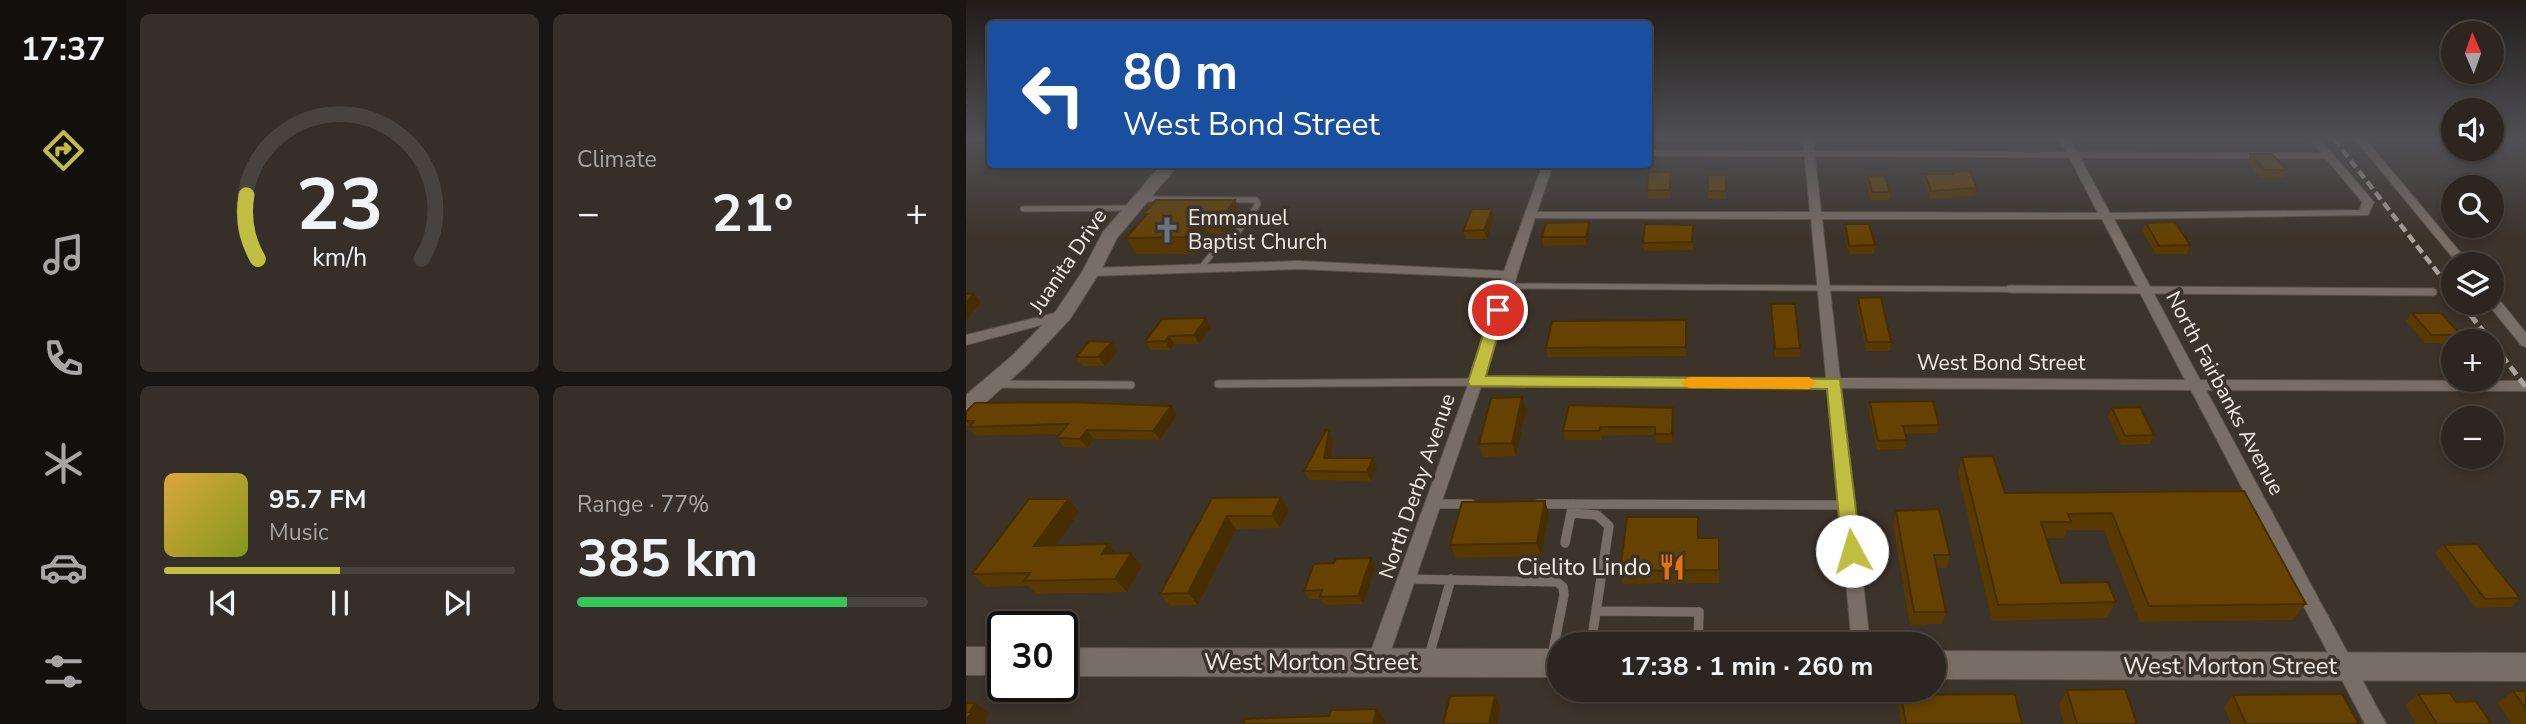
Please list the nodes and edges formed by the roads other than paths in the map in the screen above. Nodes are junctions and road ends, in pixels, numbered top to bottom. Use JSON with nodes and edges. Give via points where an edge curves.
{"nodes":[{"id":1,"x":1164,"y":173,"type":"edge"},
{"id":2,"x":1545,"y":173,"type":"edge"},
{"id":3,"x":1811,"y":173,"type":"edge"},
{"id":4,"x":2083,"y":173,"type":"edge"},
{"id":5,"x":2343,"y":173,"type":"edge"},
{"id":6,"x":2388,"y":173,"type":"edge"},
{"id":7,"x":1137,"y":204,"type":"junction"},
{"id":8,"x":1023,"y":209,"type":"dead end"},
{"id":9,"x":1530,"y":215,"type":"junction"},
{"id":10,"x":1815,"y":215,"type":"junction"},
{"id":11,"x":2106,"y":216,"type":"junction"},
{"id":12,"x":2454,"y":252,"type":"edge"},
{"id":13,"x":1200,"y":269,"type":"junction"},
{"id":14,"x":1091,"y":272,"type":"junction"},
{"id":15,"x":1507,"y":281,"type":"junction"},
{"id":16,"x":1824,"y":289,"type":"junction"},
{"id":17,"x":2146,"y":289,"type":"junction"},
{"id":18,"x":2433,"y":292,"type":"dead end"},
{"id":19,"x":1063,"y":315,"type":"junction"},
{"id":20,"x":2504,"y":315,"type":"edge"},
{"id":21,"x":966,"y":340,"type":"edge"},
{"id":22,"x":2526,"y":342,"type":"edge"},
{"id":23,"x":1476,"y":382,"type":"junction"},
{"id":24,"x":1835,"y":383,"type":"junction"},
{"id":25,"x":992,"y":384,"type":"junction"},
{"id":26,"x":1218,"y":384,"type":"dead end"},
{"id":27,"x":2196,"y":384,"type":"junction"},
{"id":28,"x":1131,"y":385,"type":"dead end"},
{"id":29,"x":2526,"y":386,"type":"edge"},
{"id":30,"x":966,"y":407,"type":"edge"},
{"id":31,"x":1433,"y":504,"type":"junction"},
{"id":32,"x":1484,"y":504,"type":"edge"},
{"id":33,"x":1522,"y":504,"type":"edge"},
{"id":34,"x":1847,"y":505,"type":"junction"},
{"id":35,"x":1572,"y":509,"type":"junction"},
{"id":36,"x":1565,"y":543,"type":"dead end"},
{"id":37,"x":1406,"y":579,"type":"junction"},
{"id":38,"x":1451,"y":579,"type":"junction"},
{"id":39,"x":1596,"y":611,"type":"junction"},
{"id":40,"x":1559,"y":632,"type":"edge"},
{"id":41,"x":1593,"y":632,"type":"edge"},
{"id":42,"x":1698,"y":632,"type":"edge"},
{"id":43,"x":1860,"y":632,"type":"edge"},
{"id":44,"x":966,"y":662,"type":"edge"},
{"id":45,"x":987,"y":662,"type":"edge"},
{"id":46,"x":1078,"y":662,"type":"edge"},
{"id":47,"x":1377,"y":662,"type":"junction"},
{"id":48,"x":1427,"y":662,"type":"junction"},
{"id":49,"x":1547,"y":663,"type":"edge"},
{"id":50,"x":1946,"y":665,"type":"edge"},
{"id":51,"x":2348,"y":667,"type":"junction"},
{"id":52,"x":2526,"y":667,"type":"edge"},
{"id":53,"x":2376,"y":724,"type":"edge"}],
"edges":[{"from":1,"to":7,"type":"main road","name":"Juanita Drive"},
{"from":2,"to":9,"type":"street","name":"North Derby Avenue"},
{"from":3,"to":10,"type":"street"},
{"from":4,"to":11,"type":"street","name":"North Fairbanks Avenue"},
{"from":5,"to":11,"type":"street","via":[[2368,202],[2364,213]]},
{"from":6,"to":12,"type":"street"},
{"from":7,"to":8,"type":"lane"},
{"from":7,"to":13,"type":"lane","via":[[1256,200],[1258,204],[1238,232]]},
{"from":7,"to":14,"type":"main road","name":"Juanita Drive","via":[[1109,236]]},
{"from":9,"to":10,"type":"street"},
{"from":9,"to":15,"type":"street","name":"North Derby Avenue"},
{"from":10,"to":11,"type":"street"},
{"from":10,"to":16,"type":"street"},
{"from":11,"to":17,"type":"street","name":"North Fairbanks Avenue"},
{"from":13,"to":14,"type":"street"},
{"from":13,"to":15,"type":"street","via":[[1299,265]]},
{"from":14,"to":19,"type":"main road","name":"Juanita Drive"},
{"from":15,"to":16,"type":"lane"},
{"from":15,"to":23,"type":"street","name":"North Derby Avenue"},
{"from":16,"to":17,"type":"lane"},
{"from":16,"to":24,"type":"street"},
{"from":17,"to":18,"type":"lane"},
{"from":17,"to":27,"type":"street","name":"North Fairbanks Avenue"},
{"from":19,"to":21,"type":"street"},
{"from":19,"to":25,"type":"main road","name":"Juanita Drive"},
{"from":20,"to":22,"type":"street"},
{"from":23,"to":24,"type":"street","name":"West Bond Street"},
{"from":23,"to":26,"type":"lane"},
{"from":23,"to":31,"type":"street","name":"North Derby Avenue"},
{"from":24,"to":27,"type":"street","name":"West Bond Street"},
{"from":24,"to":34,"type":"street"},
{"from":25,"to":28,"type":"lane"},
{"from":25,"to":30,"type":"main road","name":"Juanita Drive"},
{"from":27,"to":29,"type":"street","name":"West Bond Street"},
{"from":27,"to":51,"type":"street","name":"North Fairbanks Avenue"},
{"from":31,"to":32,"type":"lane"},
{"from":31,"to":37,"type":"street","name":"North Derby Avenue"},
{"from":33,"to":35,"type":"lane"},
{"from":34,"to":35,"type":"lane"},
{"from":34,"to":43,"type":"street"},
{"from":35,"to":36,"type":"lane"},
{"from":35,"to":39,"type":"lane","via":[[1595,513],[1609,526]]},
{"from":37,"to":38,"type":"lane"},
{"from":37,"to":47,"type":"street","name":"North Derby Avenue"},
{"from":38,"to":40,"type":"lane","via":[[1560,582],[1564,595]]},
{"from":38,"to":48,"type":"lane"},
{"from":39,"to":41,"type":"lane"},
{"from":39,"to":42,"type":"lane","via":[[1699,612]]},
{"from":44,"to":45,"type":"main road"},
{"from":46,"to":47,"type":"main road","name":"West Morton Street"},
{"from":47,"to":48,"type":"main road","name":"West Morton Street"},
{"from":48,"to":49,"type":"main road","name":"West Morton Street"},
{"from":50,"to":51,"type":"main road","name":"West Morton Street"},
{"from":51,"to":52,"type":"main road","name":"West Morton Street"},
{"from":51,"to":53,"type":"street","name":"North Fairbanks Avenue"}]}
